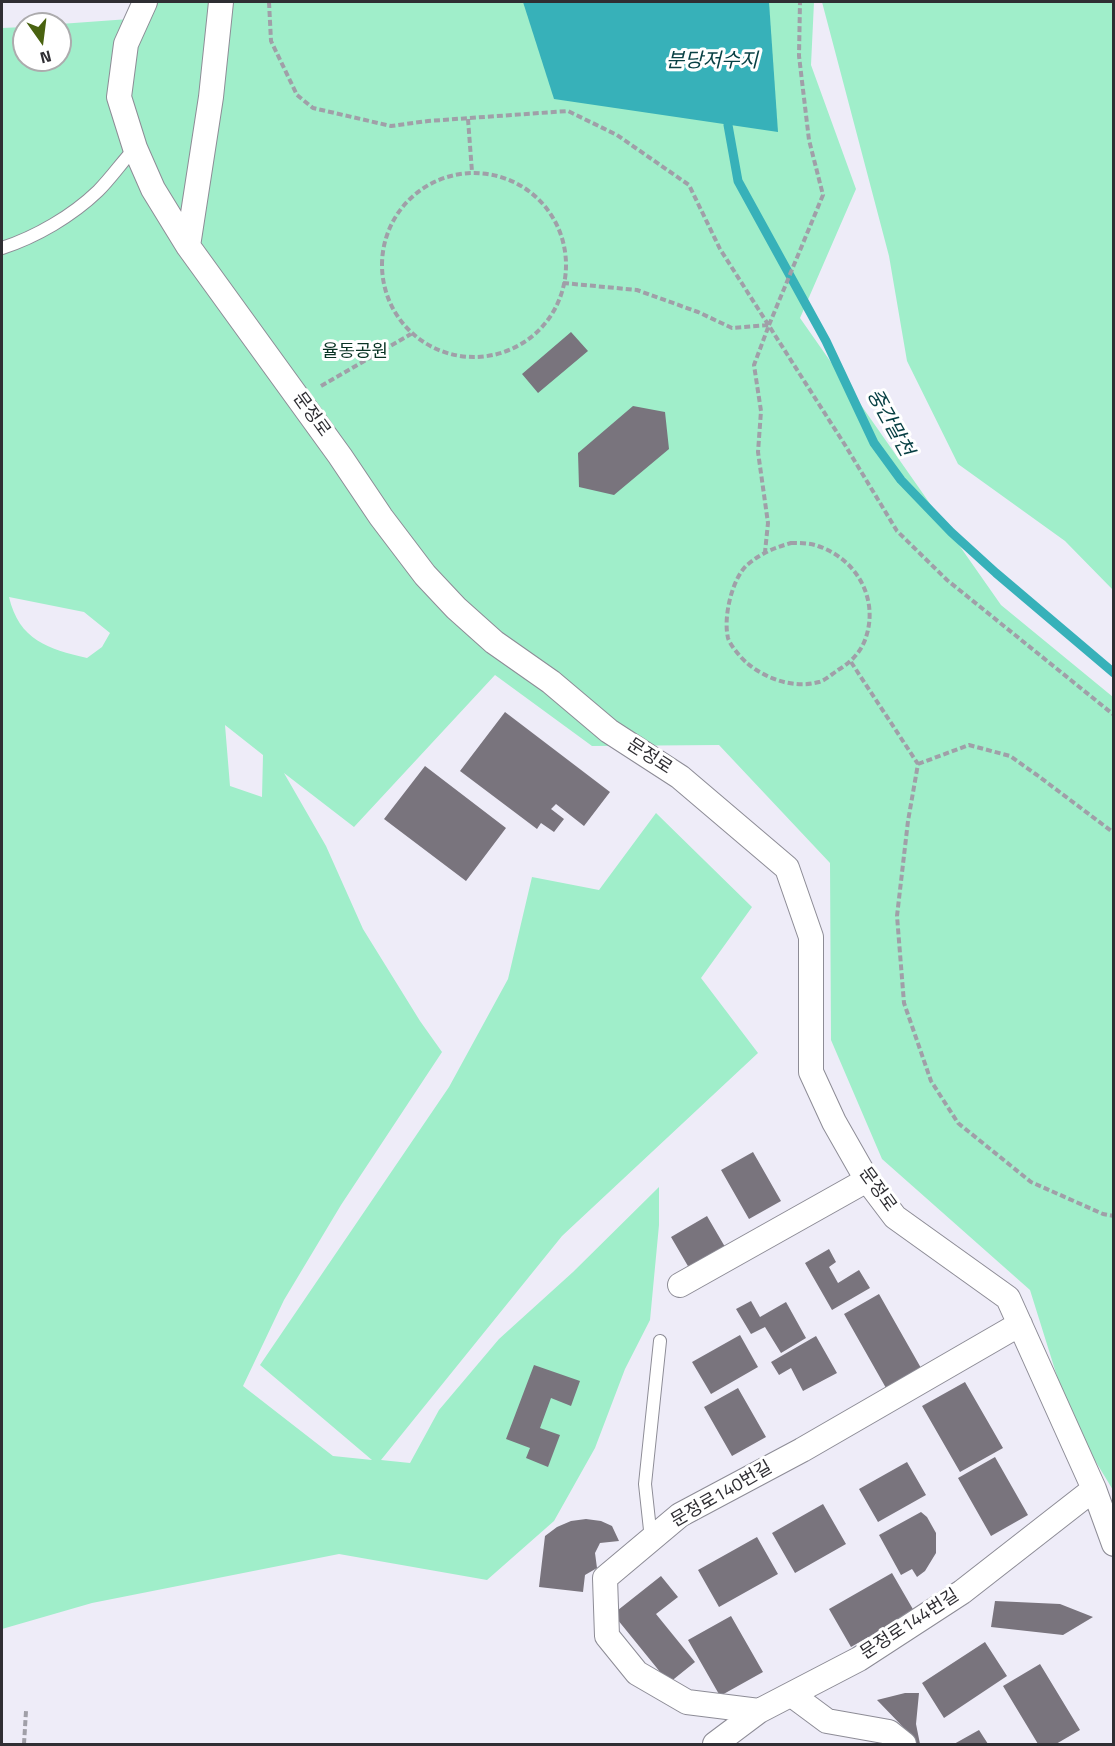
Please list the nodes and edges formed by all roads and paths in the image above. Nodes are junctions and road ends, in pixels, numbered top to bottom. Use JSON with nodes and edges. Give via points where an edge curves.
{"nodes":[{"id":1,"x":145,"y":2,"type":"edge"},
{"id":2,"x":221,"y":2,"type":"edge"},
{"id":3,"x":269,"y":2,"type":"edge"},
{"id":4,"x":800,"y":2,"type":"edge"},
{"id":5,"x":468,"y":119,"type":"junction"},
{"id":6,"x":135,"y":148,"type":"junction"},
{"id":7,"x":472,"y":172,"type":"junction"},
{"id":8,"x":188,"y":246,"type":"junction"},
{"id":9,"x":2,"y":248,"type":"edge"},
{"id":10,"x":563,"y":283,"type":"junction"},
{"id":11,"x":769,"y":326,"type":"junction"},
{"id":12,"x":411,"y":334,"type":"junction"},
{"id":13,"x":299,"y":399,"type":"junction"},
{"id":14,"x":765,"y":552,"type":"junction"},
{"id":15,"x":851,"y":662,"type":"junction"},
{"id":16,"x":1113,"y":715,"type":"edge"},
{"id":17,"x":918,"y":764,"type":"junction"},
{"id":18,"x":1113,"y":833,"type":"edge"},
{"id":19,"x":867,"y":1180,"type":"junction"},
{"id":20,"x":1113,"y":1216,"type":"edge"},
{"id":21,"x":680,"y":1285,"type":"dead end"},
{"id":22,"x":1020,"y":1324,"type":"junction"},
{"id":23,"x":660,"y":1341,"type":"dead end"},
{"id":24,"x":1094,"y":1489,"type":"junction"},
{"id":25,"x":651,"y":1539,"type":"junction"},
{"id":26,"x":1113,"y":1544,"type":"edge"},
{"id":27,"x":792,"y":1695,"type":"junction"},
{"id":28,"x":26,"y":1711,"type":"dead end"},
{"id":29,"x":759,"y":1711,"type":"junction"},
{"id":30,"x":24,"y":1744,"type":"edge"},
{"id":31,"x":715,"y":1744,"type":"edge"},
{"id":32,"x":904,"y":1744,"type":"edge"}],
"edges":[{"from":1,"to":6,"type":"street","name":"문정로","via":[[126,44],[119,97]]},
{"from":2,"to":8,"type":"street"},
{"from":3,"to":5,"type":"path","via":[[271,41],[297,95],[313,108],[391,126]]},
{"from":4,"to":11,"type":"path","via":[[799,56],[810,140],[823,195]]},
{"from":5,"to":7,"type":"path"},
{"from":5,"to":11,"type":"path","via":[[568,111],[617,135],[689,185],[720,249]]},
{"from":6,"to":8,"type":"street","name":"문정로","via":[[153,189]]},
{"from":6,"to":9,"type":"lane","via":[[98,191],[70,214]]},
{"from":7,"to":10,"type":"path","via":[[504,177],[525,187],[549,209],[560,229],[567,261]]},
{"from":7,"to":12,"type":"path","via":[[445,177],[417,192],[404,204],[387,232],[382,277],[391,308]]},
{"from":8,"to":13,"type":"street","name":"문정로"},
{"from":10,"to":11,"type":"path","via":[[638,290],[732,328]]},
{"from":10,"to":12,"type":"path","via":[[558,305],[547,323],[523,344],[478,358],[445,354]]},
{"from":11,"to":14,"type":"path","via":[[754,365],[761,411],[758,452],[768,523]]},
{"from":11,"to":16,"type":"path","via":[[897,531],[947,580]]},
{"from":12,"to":13,"type":"path"},
{"from":13,"to":19,"type":"street","name":"문정로","via":[[381,517],[456,608],[609,731],[680,777],[787,868],[811,937],[811,1072]]},
{"from":14,"to":15,"type":"path","via":[[791,543],[816,545],[838,554],[856,571],[867,593],[870,617],[865,641]]},
{"from":14,"to":15,"type":"path","via":[[745,567],[733,586],[728,611],[728,639],[745,661],[765,676],[795,685],[820,682]]},
{"from":15,"to":17,"type":"path"},
{"from":17,"to":18,"type":"path","via":[[969,745],[1010,756]]},
{"from":17,"to":20,"type":"path","via":[[897,916],[904,1003],[931,1081],[958,1123],[1031,1182]]},
{"from":19,"to":21,"type":"street"},
{"from":19,"to":22,"type":"street","name":"문정로","via":[[895,1216],[1008,1298]]},
{"from":22,"to":24,"type":"street","name":"문정로"},
{"from":22,"to":25,"type":"street","name":"문정로140번길","via":[[802,1450],[680,1515]]},
{"from":23,"to":25,"type":"lane","via":[[645,1484]]},
{"from":24,"to":26,"type":"street","name":"문정로"},
{"from":24,"to":27,"type":"street","name":"문정로144번길","via":[[962,1592],[859,1659]]},
{"from":25,"to":29,"type":"street","name":"문정로140번길","via":[[605,1578],[607,1636],[637,1673],[687,1702]]},
{"from":27,"to":29,"type":"street","name":"문정로144번길"},
{"from":27,"to":32,"type":"street","via":[[827,1721],[889,1732]]},
{"from":28,"to":30,"type":"path"},
{"from":29,"to":31,"type":"street","name":"문정로144번길"}]}
